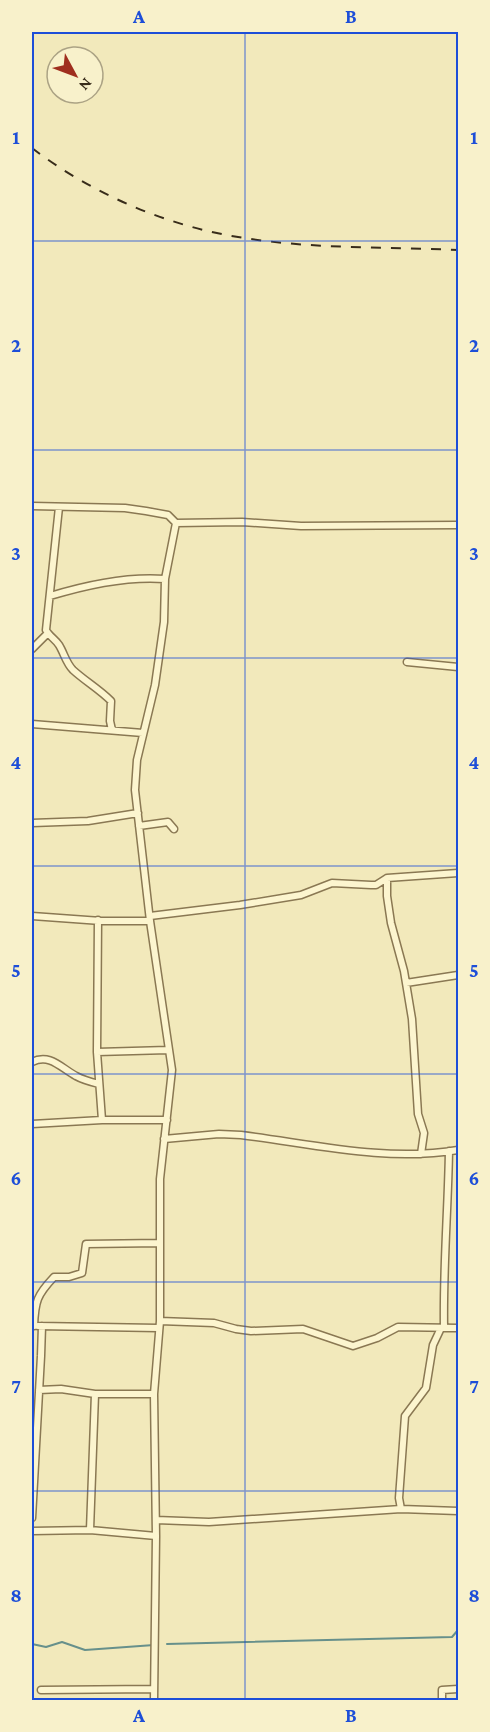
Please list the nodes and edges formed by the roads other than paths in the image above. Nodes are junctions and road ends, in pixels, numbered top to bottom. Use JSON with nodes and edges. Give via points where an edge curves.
{"nodes":[{"id":1,"x":32,"y":506,"type":"edge"},
{"id":2,"x":58,"y":507,"type":"junction"},
{"id":3,"x":176,"y":523,"type":"junction"},
{"id":4,"x":459,"y":525,"type":"edge"},
{"id":5,"x":165,"y":579,"type":"junction"},
{"id":6,"x":50,"y":596,"type":"junction"},
{"id":7,"x":47,"y":634,"type":"junction"},
{"id":8,"x":32,"y":649,"type":"edge"},
{"id":9,"x":407,"y":662,"type":"dead end"},
{"id":10,"x":459,"y":667,"type":"edge"},
{"id":11,"x":32,"y":724,"type":"edge"},
{"id":12,"x":112,"y":729,"type":"junction"},
{"id":13,"x":143,"y":733,"type":"junction"},
{"id":14,"x":138,"y":813,"type":"junction"},
{"id":15,"x":32,"y":824,"type":"edge"},
{"id":16,"x":139,"y":826,"type":"junction"},
{"id":17,"x":174,"y":829,"type":"dead end"},
{"id":18,"x":459,"y":873,"type":"edge"},
{"id":19,"x":387,"y":878,"type":"junction"},
{"id":20,"x":32,"y":916,"type":"edge"},
{"id":21,"x":150,"y":918,"type":"junction"},
{"id":22,"x":98,"y":920,"type":"junction"},
{"id":23,"x":459,"y":975,"type":"edge"},
{"id":24,"x":406,"y":983,"type":"junction"},
{"id":25,"x":168,"y":1050,"type":"junction"},
{"id":26,"x":97,"y":1052,"type":"junction"},
{"id":27,"x":32,"y":1062,"type":"edge"},
{"id":28,"x":99,"y":1084,"type":"junction"},
{"id":29,"x":102,"y":1120,"type":"junction"},
{"id":30,"x":167,"y":1120,"type":"junction"},
{"id":31,"x":32,"y":1124,"type":"edge"},
{"id":32,"x":164,"y":1139,"type":"junction"},
{"id":33,"x":459,"y":1149,"type":"edge"},
{"id":34,"x":449,"y":1151,"type":"junction"},
{"id":35,"x":421,"y":1154,"type":"junction"},
{"id":36,"x":160,"y":1243,"type":"junction"},
{"id":37,"x":159,"y":1324,"type":"junction"},
{"id":38,"x":36,"y":1326,"type":"edge"},
{"id":39,"x":443,"y":1328,"type":"junction"},
{"id":40,"x":459,"y":1328,"type":"edge"},
{"id":41,"x":39,"y":1390,"type":"junction"},
{"id":42,"x":95,"y":1394,"type":"junction"},
{"id":43,"x":154,"y":1394,"type":"junction"},
{"id":44,"x":402,"y":1509,"type":"junction"},
{"id":45,"x":459,"y":1511,"type":"edge"},
{"id":46,"x":32,"y":1518,"type":"edge"},
{"id":47,"x":156,"y":1520,"type":"junction"},
{"id":48,"x":90,"y":1530,"type":"junction"},
{"id":49,"x":32,"y":1531,"type":"edge"},
{"id":50,"x":156,"y":1536,"type":"junction"},
{"id":51,"x":154,"y":1689,"type":"junction"},
{"id":52,"x":459,"y":1689,"type":"edge"},
{"id":53,"x":41,"y":1690,"type":"dead end"},
{"id":54,"x":154,"y":1701,"type":"edge"},
{"id":55,"x":442,"y":1701,"type":"edge"}],
"edges":[{"from":1,"to":2,"type":"street"},
{"from":2,"to":3,"type":"street","via":[[146,511],[168,515]]},
{"from":2,"to":6,"type":"street"},
{"from":3,"to":4,"type":"street"},
{"from":3,"to":5,"type":"street"},
{"from":5,"to":6,"type":"street","via":[[84,586]]},
{"from":5,"to":13,"type":"street","via":[[164,622],[155,685]]},
{"from":6,"to":7,"type":"street"},
{"from":7,"to":8,"type":"street"},
{"from":7,"to":12,"type":"street","via":[[58,643],[74,671],[111,702]]},
{"from":9,"to":10,"type":"street"},
{"from":11,"to":12,"type":"street"},
{"from":12,"to":13,"type":"street"},
{"from":13,"to":14,"type":"street","via":[[136,773]]},
{"from":14,"to":15,"type":"street"},
{"from":14,"to":16,"type":"street"},
{"from":16,"to":17,"type":"street","via":[[168,822]]},
{"from":16,"to":21,"type":"street"},
{"from":18,"to":19,"type":"street"},
{"from":19,"to":21,"type":"street","via":[[376,885],[332,883],[301,895]]},
{"from":19,"to":24,"type":"street","via":[[391,923]]},
{"from":20,"to":22,"type":"street"},
{"from":21,"to":22,"type":"street"},
{"from":21,"to":25,"type":"street"},
{"from":22,"to":26,"type":"street"},
{"from":23,"to":24,"type":"street"},
{"from":24,"to":35,"type":"street","via":[[418,1114],[424,1133]]},
{"from":25,"to":26,"type":"street"},
{"from":25,"to":30,"type":"street","via":[[172,1070]]},
{"from":26,"to":28,"type":"street"},
{"from":27,"to":28,"type":"street","via":[[49,1059],[80,1078]]},
{"from":28,"to":29,"type":"street"},
{"from":29,"to":30,"type":"street"},
{"from":29,"to":31,"type":"street"},
{"from":30,"to":32,"type":"street"},
{"from":32,"to":35,"type":"street","via":[[241,1135],[378,1154]]},
{"from":32,"to":36,"type":"street"},
{"from":33,"to":34,"type":"street"},
{"from":34,"to":35,"type":"street"},
{"from":34,"to":39,"type":"street"},
{"from":36,"to":37,"type":"street"},
{"from":36,"to":38,"type":"street","via":[[86,1244],[82,1273],[54,1277],[40,1291],[35,1307]]},
{"from":37,"to":38,"type":"street"},
{"from":37,"to":39,"type":"street","via":[[303,1329],[353,1346],[398,1327]]},
{"from":37,"to":43,"type":"street"},
{"from":38,"to":41,"type":"street"},
{"from":39,"to":40,"type":"street"},
{"from":39,"to":44,"type":"street","via":[[433,1345],[426,1388],[405,1416],[399,1498]]},
{"from":41,"to":42,"type":"street"},
{"from":41,"to":46,"type":"street"},
{"from":42,"to":43,"type":"street"},
{"from":42,"to":48,"type":"street"},
{"from":43,"to":47,"type":"street"},
{"from":44,"to":45,"type":"street"},
{"from":44,"to":47,"type":"street","via":[[209,1522]]},
{"from":47,"to":50,"type":"street"},
{"from":48,"to":49,"type":"street"},
{"from":48,"to":50,"type":"street"},
{"from":50,"to":51,"type":"street"},
{"from":51,"to":53,"type":"street"},
{"from":51,"to":54,"type":"street"},
{"from":52,"to":55,"type":"street","via":[[442,1690]]}]}
